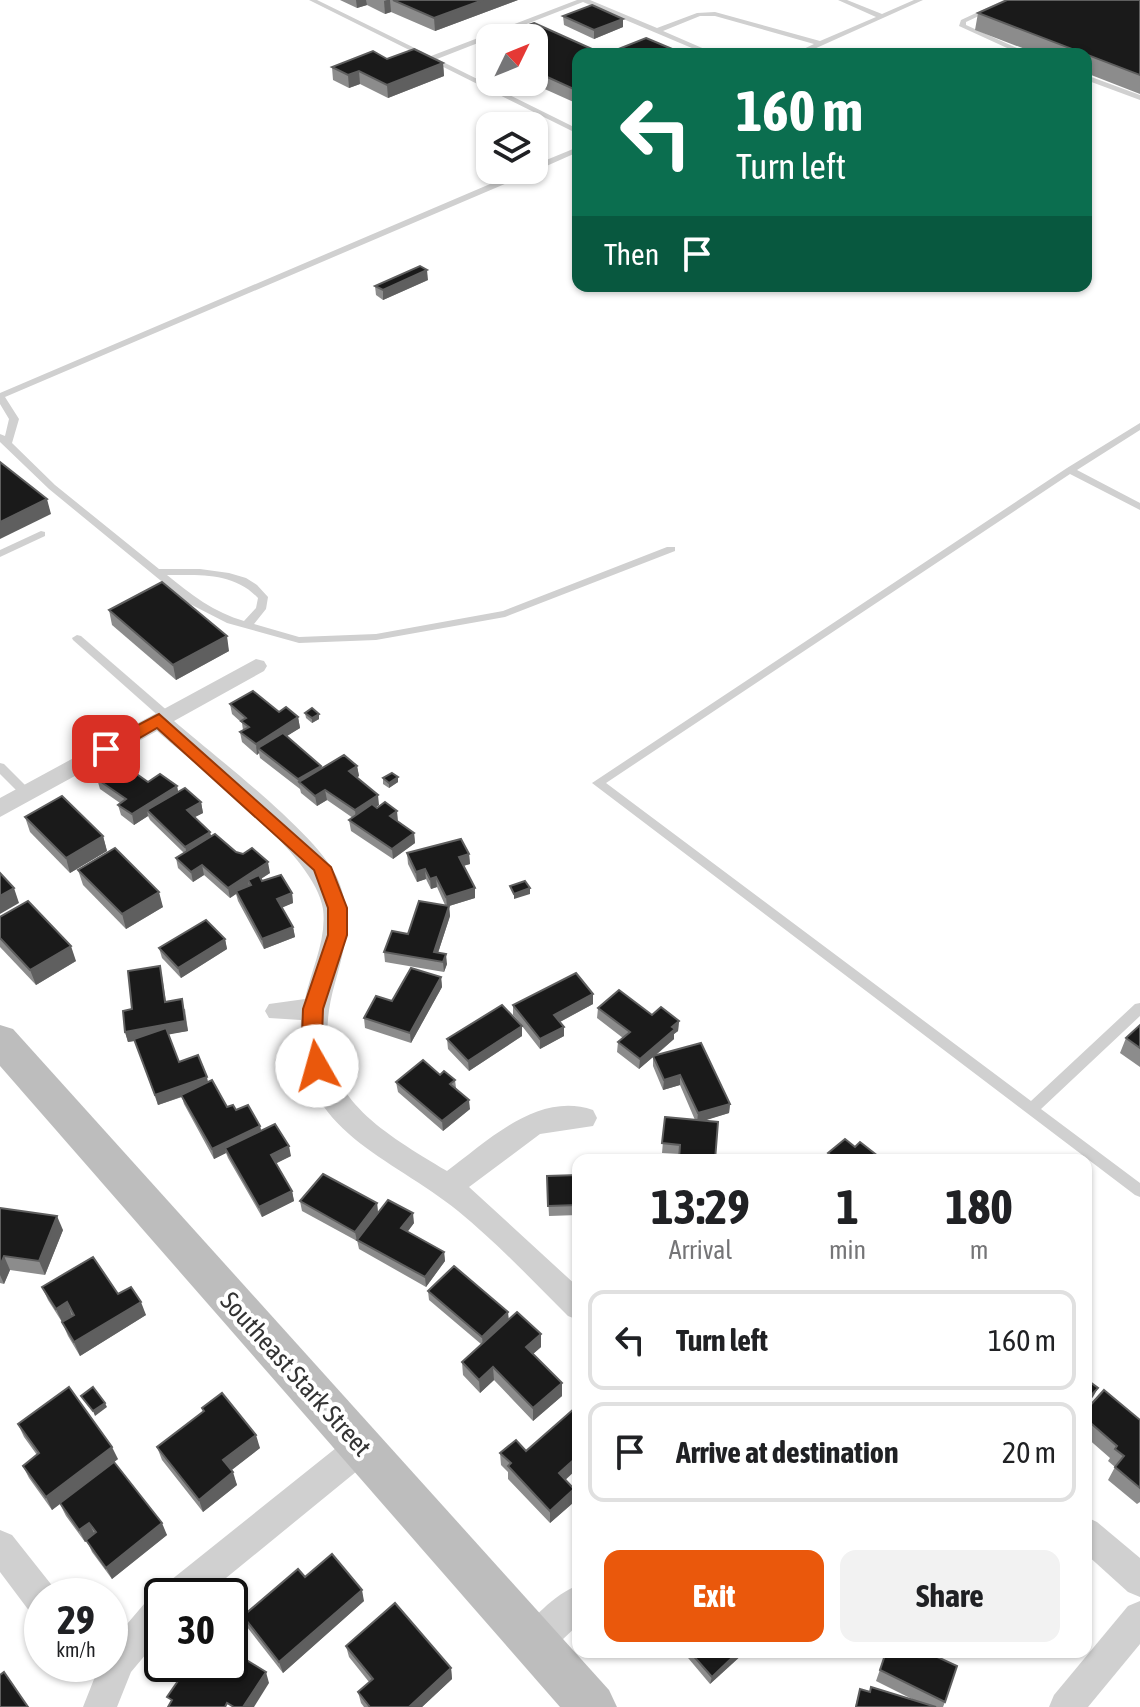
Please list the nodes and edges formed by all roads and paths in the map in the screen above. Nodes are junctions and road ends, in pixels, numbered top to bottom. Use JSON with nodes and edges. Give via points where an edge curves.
{"nodes":[{"id":1,"x":312,"y":0,"type":"edge"},
{"id":2,"x":583,"y":0,"type":"edge"},
{"id":3,"x":841,"y":0,"type":"edge"},
{"id":4,"x":920,"y":0,"type":"edge"},
{"id":5,"x":1010,"y":0,"type":"edge"},
{"id":6,"x":883,"y":17,"type":"junction"},
{"id":7,"x":658,"y":30,"type":"junction"},
{"id":8,"x":821,"y":44,"type":"junction"},
{"id":9,"x":698,"y":48,"type":"edge"},
{"id":10,"x":811,"y":48,"type":"edge"},
{"id":11,"x":1012,"y":48,"type":"edge"},
{"id":12,"x":431,"y":59,"type":"junction"},
{"id":13,"x":1092,"y":79,"type":"edge"},
{"id":14,"x":1140,"y":98,"type":"edge"},
{"id":15,"x":572,"y":129,"type":"edge"},
{"id":16,"x":572,"y":152,"type":"edge"},
{"id":17,"x":548,"y":162,"type":"edge"},
{"id":18,"x":497,"y":184,"type":"edge"},
{"id":19,"x":0,"y":396,"type":"edge"},
{"id":20,"x":1140,"y":426,"type":"edge"},
{"id":21,"x":4,"y":440,"type":"edge"},
{"id":22,"x":1070,"y":470,"type":"junction"},
{"id":23,"x":1140,"y":507,"type":"edge"},
{"id":24,"x":41,"y":534,"type":"dead end"},
{"id":25,"x":671,"y":549,"type":"dead end"},
{"id":26,"x":0,"y":554,"type":"edge"},
{"id":27,"x":157,"y":572,"type":"junction"},
{"id":28,"x":247,"y":625,"type":"junction"},
{"id":29,"x":77,"y":638,"type":"dead end"},
{"id":30,"x":256,"y":666,"type":"dead end"},
{"id":31,"x":162,"y":718,"type":"junction"},
{"id":32,"x":0,"y":767,"type":"edge"},
{"id":33,"x":27,"y":794,"type":"junction"},
{"id":34,"x":0,"y":809,"type":"edge"},
{"id":35,"x":1140,"y":1008,"type":"edge"},
{"id":36,"x":313,"y":1009,"type":"junction"},
{"id":37,"x":278,"y":1011,"type":"dead end"},
{"id":38,"x":0,"y":1040,"type":"edge"},
{"id":39,"x":1031,"y":1109,"type":"junction"},
{"id":40,"x":583,"y":1118,"type":"dead end"},
{"id":41,"x":1091,"y":1154,"type":"edge"},
{"id":42,"x":1092,"y":1155,"type":"edge"},
{"id":43,"x":447,"y":1187,"type":"junction"},
{"id":44,"x":1140,"y":1191,"type":"edge"},
{"id":45,"x":572,"y":1301,"type":"edge"},
{"id":46,"x":362,"y":1447,"type":"junction"},
{"id":47,"x":1092,"y":1538,"type":"edge"},
{"id":48,"x":0,"y":1546,"type":"edge"},
{"id":49,"x":25,"y":1578,"type":"edge"},
{"id":50,"x":200,"y":1578,"type":"edge"},
{"id":51,"x":1140,"y":1580,"type":"edge"},
{"id":52,"x":572,"y":1608,"type":"edge"},
{"id":53,"x":1140,"y":1618,"type":"edge"},
{"id":54,"x":144,"y":1627,"type":"edge"},
{"id":55,"x":535,"y":1642,"type":"junction"},
{"id":56,"x":128,"y":1644,"type":"edge"},
{"id":57,"x":107,"y":1682,"type":"edge"},
{"id":58,"x":100,"y":1707,"type":"edge"},
{"id":59,"x":592,"y":1707,"type":"edge"},
{"id":60,"x":1066,"y":1707,"type":"edge"}],
"edges":[{"from":1,"to":12,"type":"lane"},
{"from":2,"to":7,"type":"lane"},
{"from":2,"to":12,"type":"lane"},
{"from":3,"to":6,"type":"lane"},
{"from":4,"to":6,"type":"lane"},
{"from":5,"to":11,"type":"lane","via":[[962,26]]},
{"from":6,"to":8,"type":"lane"},
{"from":7,"to":8,"type":"lane","via":[[699,14],[715,14]]},
{"from":7,"to":9,"type":"lane"},
{"from":8,"to":10,"type":"lane"},
{"from":12,"to":15,"type":"lane"},
{"from":13,"to":14,"type":"lane"},
{"from":16,"to":17,"type":"lane"},
{"from":18,"to":19,"type":"lane"},
{"from":19,"to":21,"type":"lane","via":[[14,419]]},
{"from":20,"to":22,"type":"lane"},
{"from":21,"to":27,"type":"lane","via":[[52,487]]},
{"from":22,"to":23,"type":"lane"},
{"from":22,"to":39,"type":"lane","via":[[598,783]]},
{"from":24,"to":26,"type":"lane"},
{"from":25,"to":28,"type":"lane","via":[[505,614],[376,637],[314,640]]},
{"from":27,"to":28,"type":"lane","via":[[192,601]]},
{"from":27,"to":28,"type":"lane","via":[[241,578],[263,597],[261,609]]},
{"from":29,"to":31,"type":"lane"},
{"from":30,"to":31,"type":"street"},
{"from":31,"to":33,"type":"street"},
{"from":31,"to":36,"type":"street","via":[[321,867],[337,908],[337,935]]},
{"from":32,"to":33,"type":"lane"},
{"from":33,"to":34,"type":"street"},
{"from":35,"to":39,"type":"lane"},
{"from":36,"to":37,"type":"street"},
{"from":36,"to":43,"type":"street","via":[[317,1066],[340,1108],[365,1137]]},
{"from":38,"to":46,"type":"main road","name":"Southeast Stark Street"},
{"from":39,"to":41,"type":"lane"},
{"from":40,"to":43,"type":"street","via":[[534,1123]]},
{"from":42,"to":44,"type":"lane"},
{"from":43,"to":45,"type":"street"},
{"from":46,"to":50,"type":"street"},
{"from":46,"to":55,"type":"main road","name":"Southeast Stark Street"},
{"from":47,"to":51,"type":"street"},
{"from":48,"to":49,"type":"street"},
{"from":52,"to":55,"type":"street"},
{"from":53,"to":60,"type":"street"},
{"from":54,"to":56,"type":"street"},
{"from":55,"to":59,"type":"main road","name":"Southeast Stark Street"},
{"from":57,"to":58,"type":"street"}]}
